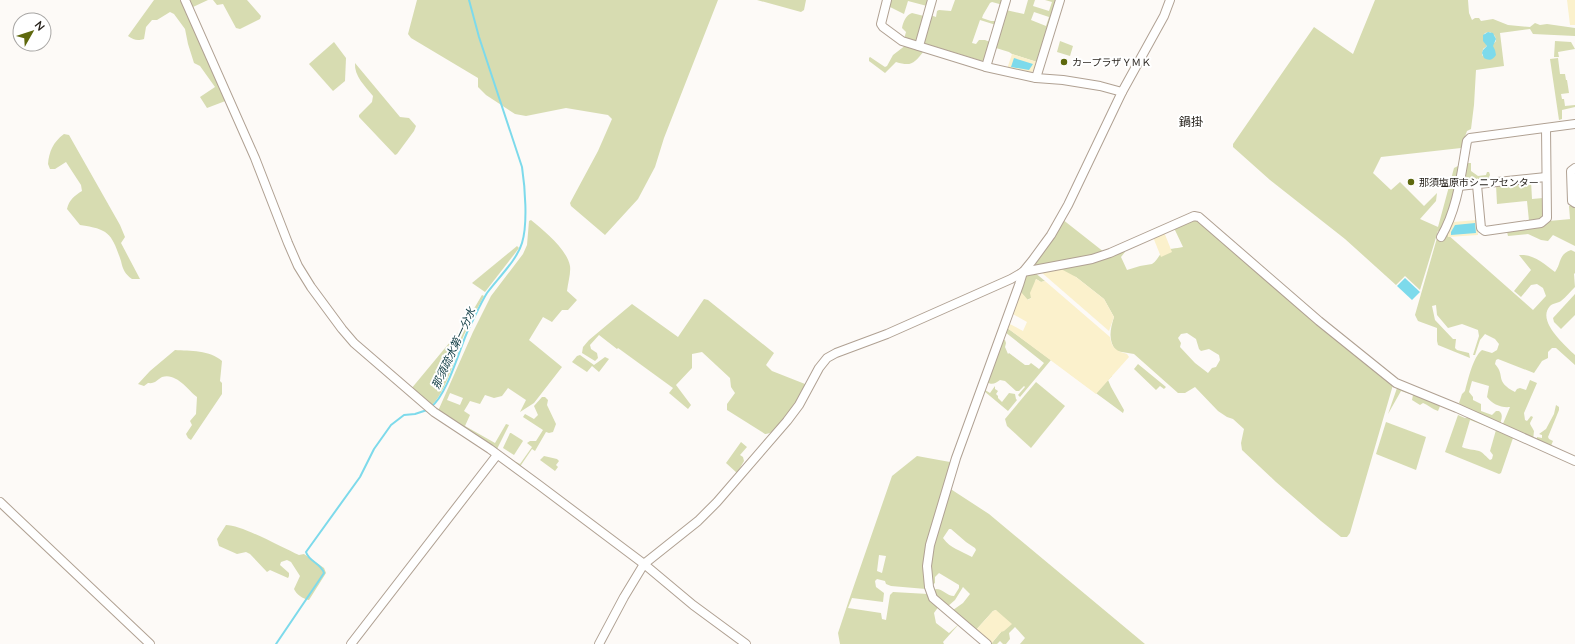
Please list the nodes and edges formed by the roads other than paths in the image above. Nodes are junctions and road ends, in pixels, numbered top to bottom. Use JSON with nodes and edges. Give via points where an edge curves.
{"nodes":[{"id":1,"x":185,"y":0,"type":"edge"},
{"id":2,"x":887,"y":0,"type":"edge"},
{"id":3,"x":932,"y":0,"type":"edge"},
{"id":4,"x":1006,"y":0,"type":"edge"},
{"id":5,"x":1060,"y":0,"type":"edge"},
{"id":6,"x":1170,"y":0,"type":"edge"},
{"id":7,"x":919,"y":46,"type":"junction"},
{"id":8,"x":986,"y":67,"type":"junction"},
{"id":9,"x":1036,"y":78,"type":"junction"},
{"id":10,"x":1122,"y":92,"type":"junction"},
{"id":11,"x":1575,"y":124,"type":"edge"},
{"id":12,"x":1546,"y":128,"type":"junction"},
{"id":13,"x":1575,"y":168,"type":"edge"},
{"id":14,"x":1546,"y":177,"type":"junction"},
{"id":15,"x":1477,"y":185,"type":"junction"},
{"id":16,"x":1459,"y":186,"type":"junction"},
{"id":17,"x":1575,"y":203,"type":"edge"},
{"id":18,"x":1441,"y":237,"type":"dead end"},
{"id":19,"x":1023,"y":272,"type":"junction"},
{"id":20,"x":497,"y":455,"type":"junction"},
{"id":21,"x":1575,"y":461,"type":"edge"},
{"id":22,"x":0,"y":502,"type":"edge"},
{"id":23,"x":644,"y":564,"type":"junction"},
{"id":24,"x":150,"y":644,"type":"edge"},
{"id":25,"x":350,"y":644,"type":"edge"},
{"id":26,"x":599,"y":644,"type":"edge"},
{"id":27,"x":746,"y":644,"type":"edge"},
{"id":28,"x":987,"y":644,"type":"edge"}],
"edges":[{"from":1,"to":20,"type":"street","via":[[255,158],[298,266],[311,287],[354,343],[434,412]]},
{"from":2,"to":7,"type":"street","via":[[881,24],[883,27],[902,41]]},
{"from":3,"to":7,"type":"street"},
{"from":4,"to":8,"type":"street"},
{"from":5,"to":9,"type":"street"},
{"from":6,"to":10,"type":"street","via":[[1164,16]]},
{"from":7,"to":8,"type":"street"},
{"from":8,"to":9,"type":"street"},
{"from":9,"to":10,"type":"street","via":[[1063,80]]},
{"from":10,"to":19,"type":"street","via":[[1068,205],[1051,235]]},
{"from":11,"to":12,"type":"street"},
{"from":12,"to":14,"type":"street"},
{"from":12,"to":16,"type":"street","via":[[1470,138],[1467,141]]},
{"from":13,"to":17,"type":"street","via":[[1571,171],[1572,201]]},
{"from":14,"to":15,"type":"street"},
{"from":14,"to":15,"type":"street","via":[[1547,218],[1541,223],[1485,231],[1481,228]]},
{"from":15,"to":16,"type":"street"},
{"from":16,"to":18,"type":"street","via":[[1450,223]]},
{"from":19,"to":21,"type":"street","via":[[1092,259],[1194,216],[1199,217],[1319,321],[1396,383]]},
{"from":19,"to":23,"type":"street","via":[[887,334],[827,358],[787,421],[717,502],[698,521]]},
{"from":19,"to":28,"type":"street","via":[[956,458],[930,545],[927,566],[933,598]]},
{"from":20,"to":23,"type":"street"},
{"from":20,"to":25,"type":"street"},
{"from":22,"to":24,"type":"street"},
{"from":23,"to":26,"type":"street"},
{"from":23,"to":27,"type":"street"}]}
